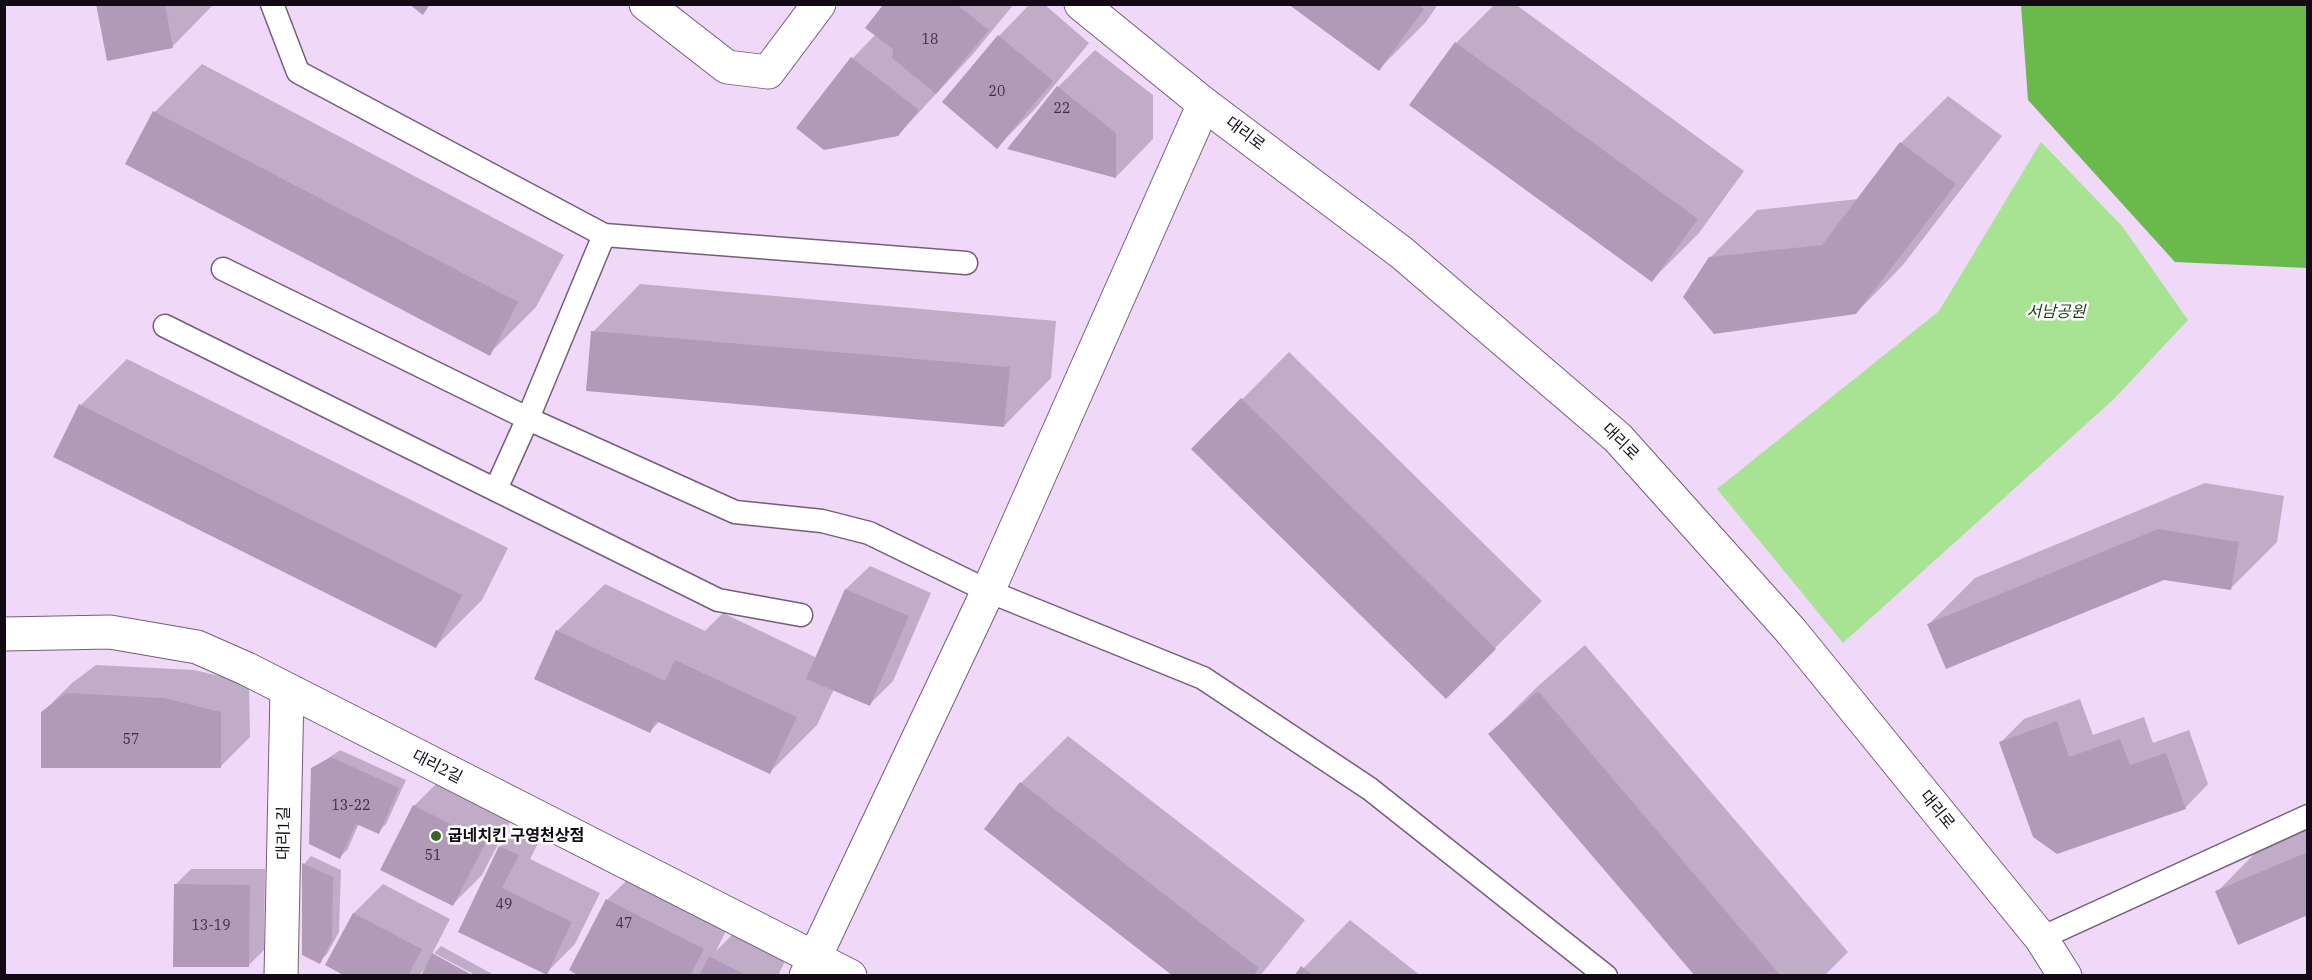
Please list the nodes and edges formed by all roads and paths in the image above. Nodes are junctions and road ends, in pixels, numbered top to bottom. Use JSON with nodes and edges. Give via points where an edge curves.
{"nodes":[{"id":1,"x":272,"y":4,"type":"edge"},
{"id":2,"x":646,"y":4,"type":"edge"},
{"id":3,"x":819,"y":4,"type":"edge"},
{"id":4,"x":1081,"y":4,"type":"edge"},
{"id":5,"x":1204,"y":104,"type":"junction"},
{"id":6,"x":604,"y":236,"type":"junction"},
{"id":7,"x":966,"y":263,"type":"dead end"},
{"id":8,"x":222,"y":269,"type":"dead end"},
{"id":9,"x":165,"y":326,"type":"dead end"},
{"id":10,"x":528,"y":418,"type":"junction"},
{"id":11,"x":496,"y":489,"type":"junction"},
{"id":12,"x":988,"y":591,"type":"junction"},
{"id":13,"x":801,"y":615,"type":"dead end"},
{"id":14,"x":4,"y":634,"type":"edge"},
{"id":15,"x":287,"y":691,"type":"junction"},
{"id":16,"x":2307,"y":816,"type":"edge"},
{"id":17,"x":2041,"y":938,"type":"junction"},
{"id":18,"x":811,"y":966,"type":"edge"},
{"id":19,"x":281,"y":975,"type":"edge"},
{"id":20,"x":850,"y":975,"type":"edge"},
{"id":21,"x":1605,"y":975,"type":"edge"},
{"id":22,"x":2066,"y":975,"type":"edge"}],
"edges":[{"from":1,"to":6,"type":"lane","via":[[298,72]]},
{"from":2,"to":3,"type":"street","via":[[727,67],[768,72]]},
{"from":4,"to":5,"type":"street","name":"대리로"},
{"from":5,"to":12,"type":"street"},
{"from":5,"to":17,"type":"street","name":"대리로","via":[[1402,253],[1618,438],[1791,631]]},
{"from":6,"to":7,"type":"lane"},
{"from":6,"to":10,"type":"lane"},
{"from":8,"to":10,"type":"lane"},
{"from":9,"to":11,"type":"lane"},
{"from":10,"to":11,"type":"lane"},
{"from":10,"to":12,"type":"lane","via":[[735,512],[822,521],[869,533]]},
{"from":11,"to":13,"type":"lane","via":[[718,600]]},
{"from":12,"to":18,"type":"street"},
{"from":12,"to":21,"type":"lane","via":[[1203,678],[1370,789]]},
{"from":14,"to":15,"type":"street","name":"대리2길","via":[[110,632],[197,647]]},
{"from":15,"to":18,"type":"street","name":"대리2길"},
{"from":15,"to":19,"type":"street","name":"대리1길"},
{"from":16,"to":17,"type":"lane"},
{"from":17,"to":22,"type":"street","name":"대리로"},
{"from":18,"to":20,"type":"street","name":"대리2길"}]}
